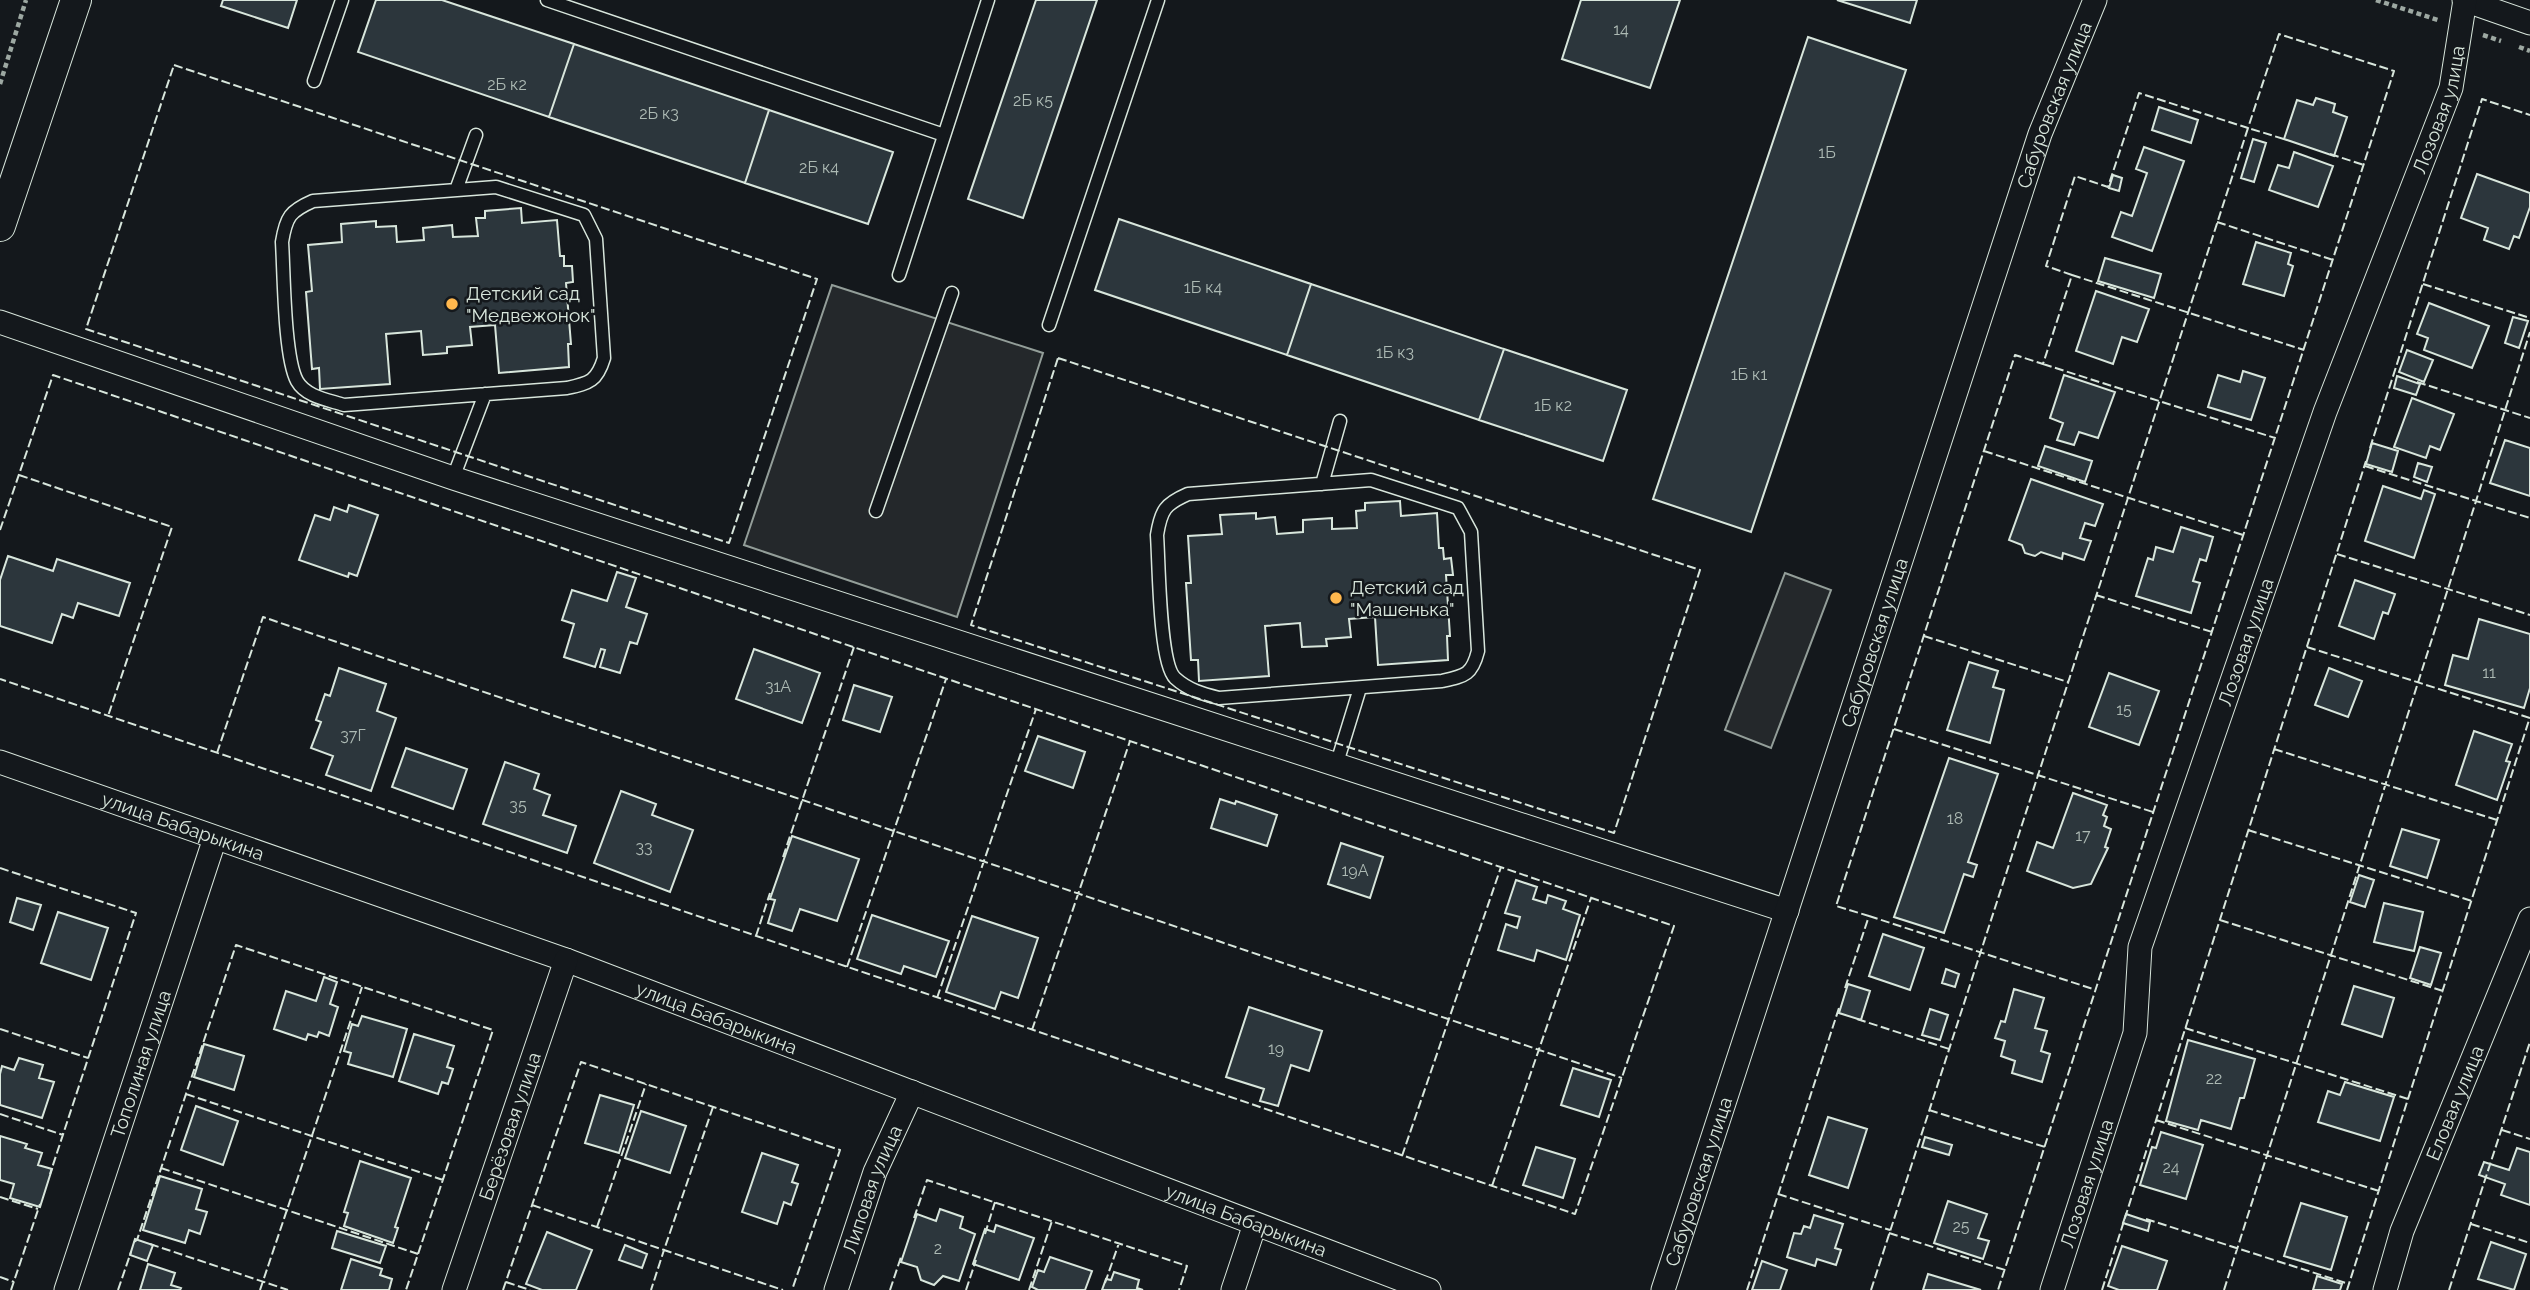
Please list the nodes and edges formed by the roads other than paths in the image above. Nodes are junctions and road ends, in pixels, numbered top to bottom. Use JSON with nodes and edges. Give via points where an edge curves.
{"nodes":[{"id":1,"x":76,"y":0,"type":"edge"},
{"id":2,"x":342,"y":0,"type":"edge"},
{"id":3,"x":547,"y":0,"type":"edge"},
{"id":4,"x":988,"y":0,"type":"edge"},
{"id":5,"x":1158,"y":0,"type":"edge"},
{"id":6,"x":2095,"y":0,"type":"edge"},
{"id":7,"x":2464,"y":0,"type":"edge"},
{"id":8,"x":2530,"y":23,"type":"edge"},
{"id":9,"x":314,"y":81,"type":"dead end"},
{"id":10,"x":476,"y":135,"type":"dead end"},
{"id":11,"x":944,"y":135,"type":"junction"},
{"id":12,"x":456,"y":190,"type":"junction"},
{"id":13,"x":5,"y":197,"type":"edge"},
{"id":14,"x":0,"y":226,"type":"edge"},
{"id":15,"x":899,"y":275,"type":"dead end"},
{"id":16,"x":952,"y":293,"type":"dead end"},
{"id":17,"x":0,"y":322,"type":"edge"},
{"id":18,"x":1049,"y":325,"type":"dead end"},
{"id":19,"x":485,"y":394,"type":"junction"},
{"id":20,"x":1340,"y":421,"type":"dead end"},
{"id":21,"x":453,"y":478,"type":"junction"},
{"id":22,"x":1322,"y":484,"type":"junction"},
{"id":23,"x":876,"y":512,"type":"dead end"},
{"id":24,"x":1360,"y":688,"type":"junction"},
{"id":25,"x":0,"y":762,"type":"edge"},
{"id":26,"x":1336,"y":766,"type":"junction"},
{"id":27,"x":215,"y":838,"type":"junction"},
{"id":28,"x":1787,"y":911,"type":"junction"},
{"id":29,"x":2530,"y":919,"type":"edge"},
{"id":30,"x":566,"y":960,"type":"junction"},
{"id":31,"x":912,"y":1092,"type":"junction"},
{"id":32,"x":1255,"y":1224,"type":"junction"},
{"id":33,"x":66,"y":1290,"type":"edge"},
{"id":34,"x":454,"y":1290,"type":"edge"},
{"id":35,"x":836,"y":1290,"type":"edge"},
{"id":36,"x":1233,"y":1290,"type":"edge"},
{"id":37,"x":1429,"y":1290,"type":"edge"},
{"id":38,"x":1663,"y":1290,"type":"edge"},
{"id":39,"x":2052,"y":1290,"type":"edge"},
{"id":40,"x":2385,"y":1290,"type":"edge"}],
"edges":[{"from":1,"to":13,"type":"street"},
{"from":2,"to":9,"type":"lane"},
{"from":3,"to":11,"type":"lane"},
{"from":4,"to":11,"type":"lane"},
{"from":5,"to":18,"type":"lane"},
{"from":6,"to":28,"type":"street","name":"Сабуровская улица","via":[[2040,134]]},
{"from":7,"to":8,"type":"street"},
{"from":7,"to":39,"type":"street","name":"Лозовая улица","via":[[2451,89],[2325,412],[2140,947],[2135,1032]]},
{"from":10,"to":12,"type":"lane"},
{"from":11,"to":15,"type":"lane"},
{"from":12,"to":19,"type":"lane","via":[[496,187],[584,215],[596,239],[604,358],[599,375],[567,388]]},
{"from":12,"to":19,"type":"lane","via":[[313,201],[295,209],[285,224],[282,242],[290,361],[298,383],[315,396],[344,405]]},
{"from":13,"to":14,"type":"street"},
{"from":16,"to":23,"type":"lane"},
{"from":17,"to":21,"type":"street"},
{"from":19,"to":21,"type":"lane"},
{"from":20,"to":22,"type":"lane"},
{"from":21,"to":26,"type":"street"},
{"from":22,"to":24,"type":"lane","via":[[1371,480],[1458,508],[1471,532],[1478,651],[1474,668],[1442,681]]},
{"from":22,"to":24,"type":"lane","via":[[1188,494],[1169,502],[1157,535],[1165,654],[1173,676],[1190,690],[1219,698]]},
{"from":24,"to":26,"type":"lane"},
{"from":25,"to":27,"type":"street","name":"улица Бабарыкина"},
{"from":26,"to":28,"type":"street"},
{"from":27,"to":30,"type":"street","name":"улица Бабарыкина"},
{"from":27,"to":33,"type":"street","name":"Тополиная улица"},
{"from":28,"to":38,"type":"street","name":"Сабуровская улица"},
{"from":29,"to":40,"type":"street","name":"Еловая улица","via":[[2402,1231]]},
{"from":30,"to":31,"type":"street","name":"улица Бабарыкина"},
{"from":30,"to":34,"type":"street","name":"Берёзовая улица"},
{"from":31,"to":32,"type":"street","name":"улица Бабарыкина"},
{"from":31,"to":35,"type":"street","name":"Липовая улица","via":[[875,1172]]},
{"from":32,"to":36,"type":"street"},
{"from":32,"to":37,"type":"street","name":"улица Бабарыкина"}]}
